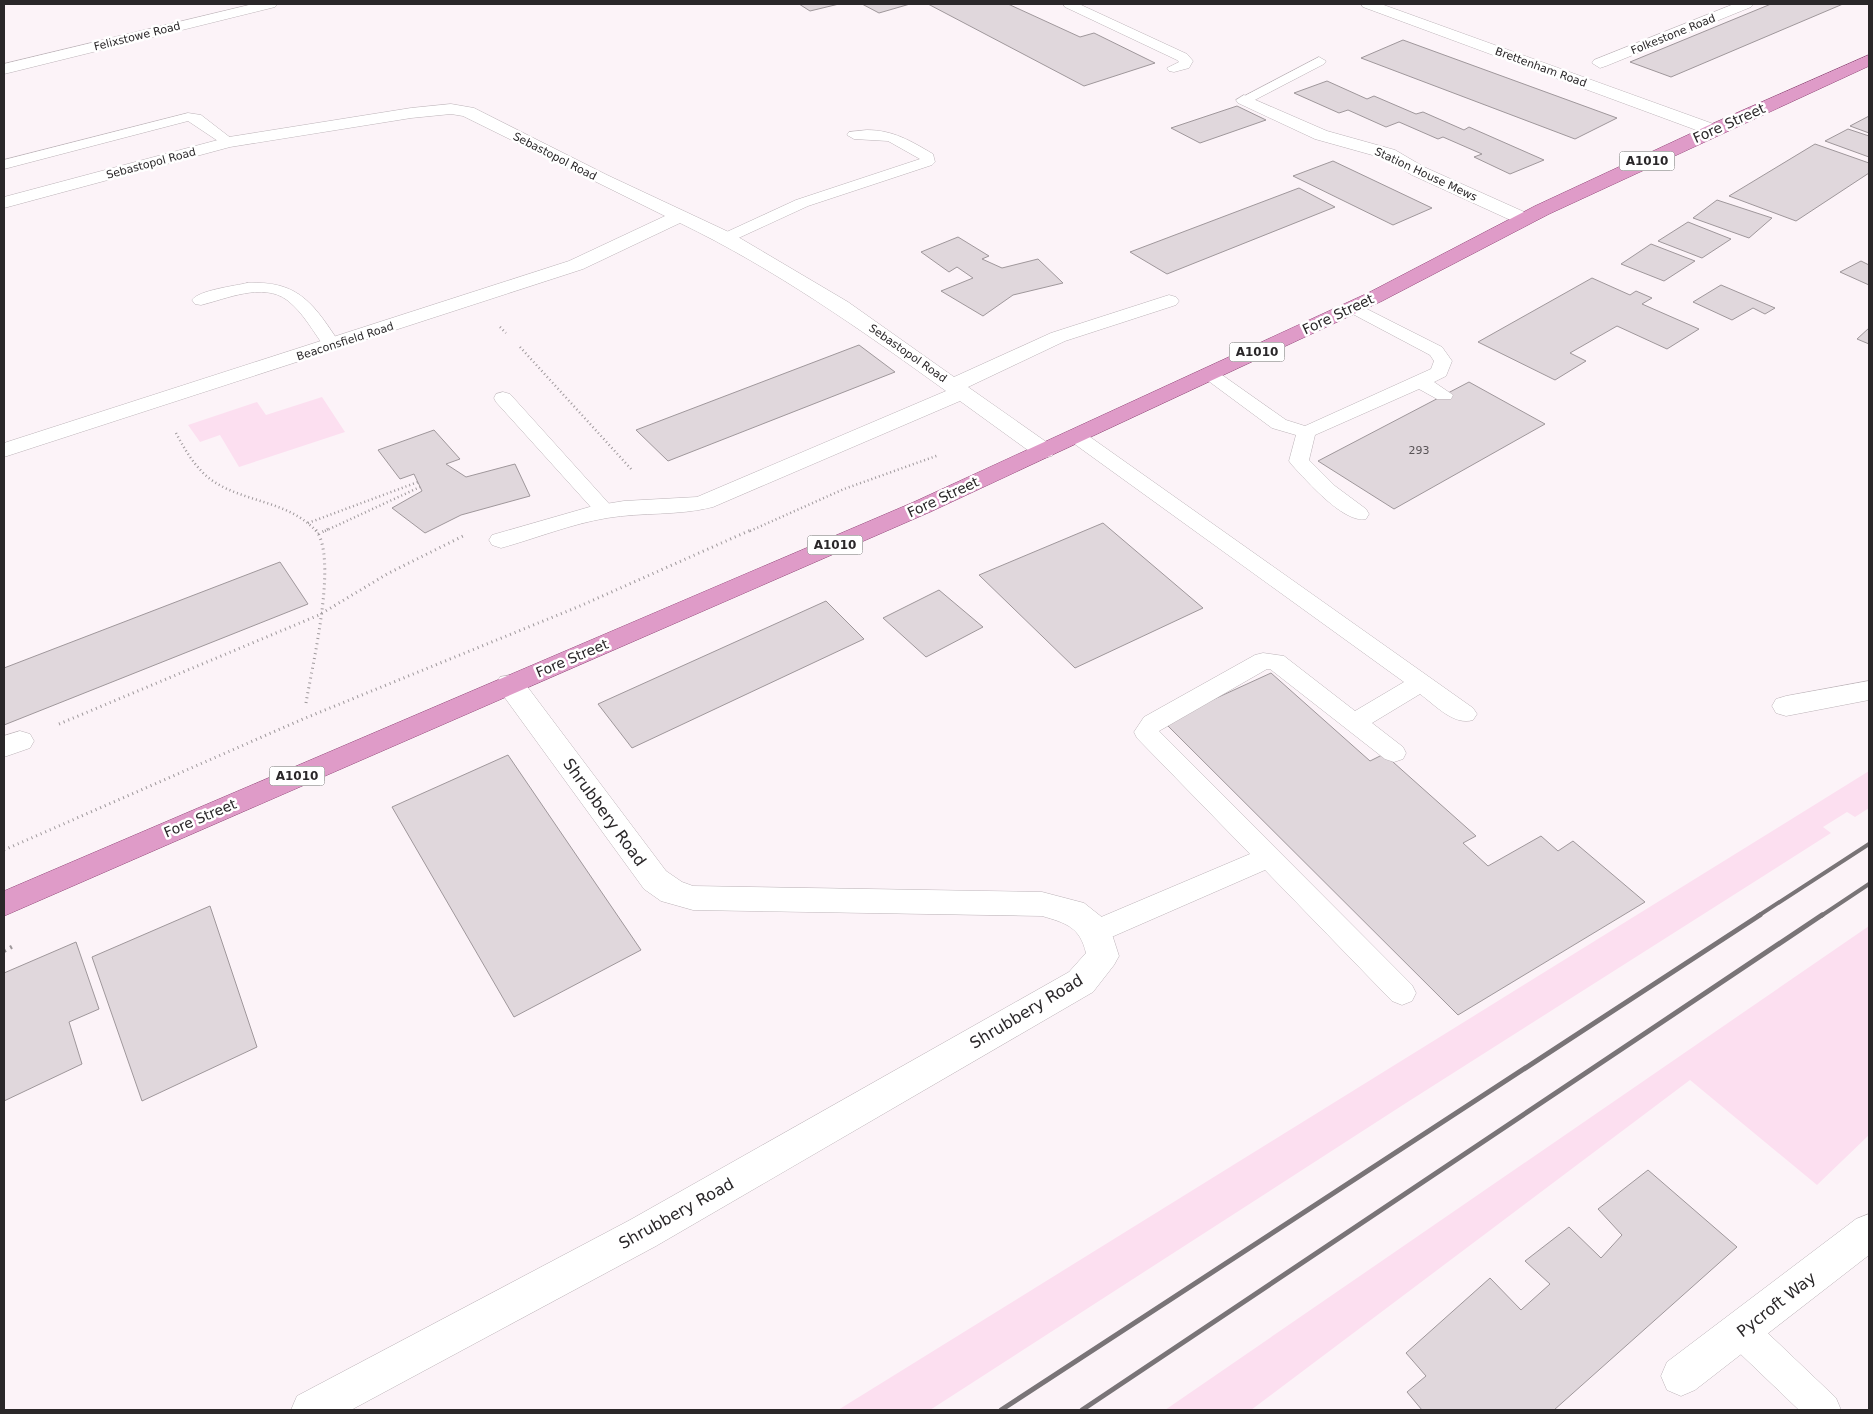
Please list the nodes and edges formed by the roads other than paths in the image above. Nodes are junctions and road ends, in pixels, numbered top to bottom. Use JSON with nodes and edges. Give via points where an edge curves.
{"nodes":[{"id":1,"x":270,"y":4,"type":"edge"},
{"id":2,"x":1069,"y":4,"type":"edge"},
{"id":3,"x":1368,"y":4,"type":"edge"},
{"id":4,"x":1735,"y":5,"type":"edge"},
{"id":5,"x":1869,"y":60,"type":"edge"},
{"id":6,"x":1319,"y":61,"type":"dead end"},
{"id":7,"x":1600,"y":63,"type":"dead end"},
{"id":8,"x":4,"y":68,"type":"edge"},
{"id":9,"x":1174,"y":68,"type":"dead end"},
{"id":10,"x":1244,"y":100,"type":"joint"},
{"id":11,"x":1713,"y":130,"type":"junction"},
{"id":12,"x":854,"y":136,"type":"dead end"},
{"id":13,"x":229,"y":142,"type":"junction"},
{"id":14,"x":4,"y":166,"type":"edge"},
{"id":15,"x":4,"y":203,"type":"edge"},
{"id":16,"x":680,"y":216,"type":"junction"},
{"id":17,"x":1524,"y":219,"type":"junction"},
{"id":18,"x":726,"y":238,"type":"junction"},
{"id":19,"x":201,"y":300,"type":"dead end"},
{"id":20,"x":1169,"y":301,"type":"dead end"},
{"id":21,"x":1353,"y":307,"type":"junction"},
{"id":22,"x":332,"y":345,"type":"junction"},
{"id":23,"x":1208,"y":374,"type":"junction"},
{"id":24,"x":1419,"y":381,"type":"junction"},
{"id":25,"x":958,"y":388,"type":"junction"},
{"id":26,"x":1444,"y":395,"type":"dead end"},
{"id":27,"x":503,"y":398,"type":"dead end"},
{"id":28,"x":1306,"y":432,"type":"junction"},
{"id":29,"x":1076,"y":436,"type":"junction"},
{"id":30,"x":4,"y":450,"type":"edge"},
{"id":31,"x":1044,"y":451,"type":"junction"},
{"id":32,"x":605,"y":511,"type":"junction"},
{"id":33,"x":1360,"y":514,"type":"dead end"},
{"id":34,"x":501,"y":540,"type":"dead end"},
{"id":35,"x":1420,"y":683,"type":"junction"},
{"id":36,"x":510,"y":684,"type":"junction"},
{"id":37,"x":1869,"y":690,"type":"edge"},
{"id":38,"x":1786,"y":706,"type":"dead end"},
{"id":39,"x":1465,"y":714,"type":"dead end"},
{"id":40,"x":1355,"y":722,"type":"junction"},
{"id":41,"x":1394,"y":753,"type":"dead end"},
{"id":42,"x":1268,"y":856,"type":"junction"},
{"id":43,"x":4,"y":904,"type":"edge"},
{"id":44,"x":1097,"y":931,"type":"junction"},
{"id":45,"x":1402,"y":992,"type":"dead end"},
{"id":46,"x":1869,"y":1232,"type":"edge"},
{"id":47,"x":1741,"y":1331,"type":"junction"},
{"id":48,"x":1682,"y":1376,"type":"dead end"},
{"id":49,"x":311,"y":1410,"type":"edge"},
{"id":50,"x":1824,"y":1410,"type":"edge"}],
"edges":[{"from":1,"to":8,"type":"street","name":"Felixstowe Road"},
{"from":2,"to":9,"type":"lane","via":[[1186,61]]},
{"from":3,"to":11,"type":"street","name":"Brettenham Road"},
{"from":4,"to":7,"type":"street","name":"Folkestone Road"},
{"from":5,"to":11,"type":"main road","name":"Fore Street","number":"A1010"},
{"from":6,"to":10,"type":"lane"},
{"from":10,"to":17,"type":"street","name":"Station House Mews","via":[[1321,136],[1389,154],[1418,171]]},
{"from":11,"to":17,"type":"main road","name":"Fore Street","number":"A1010"},
{"from":12,"to":18,"type":"lane","via":[[889,134],[928,157],[927,162],[802,203]]},
{"from":13,"to":14,"type":"lane","via":[[196,118],[188,117]]},
{"from":13,"to":15,"type":"street","name":"Sebastopol Road"},
{"from":13,"to":16,"type":"street","name":"Sebastopol Road","via":[[451,109],[468,112]]},
{"from":16,"to":18,"type":"street","name":"Sebastopol Road"},
{"from":16,"to":22,"type":"street","name":"Beaconsfield Road","via":[[576,265]]},
{"from":17,"to":21,"type":"main road","name":"Fore Street","number":"A1010"},
{"from":18,"to":25,"type":"street","name":"Sebastopol Road","via":[[841,306]]},
{"from":19,"to":22,"type":"lane","via":[[257,288],[292,296]]},
{"from":20,"to":25,"type":"street","via":[[1058,337]]},
{"from":21,"to":23,"type":"main road","name":"Fore Street","number":"A1010"},
{"from":21,"to":24,"type":"lane","via":[[1436,351],[1443,361],[1439,372]]},
{"from":22,"to":30,"type":"street","name":"Beaconsfield Road"},
{"from":23,"to":28,"type":"lane","via":[[1279,424]]},
{"from":23,"to":29,"type":"main road","name":"Fore Street","number":"A1010"},
{"from":24,"to":26,"type":"lane"},
{"from":24,"to":28,"type":"lane"},
{"from":25,"to":31,"type":"street","name":"Sebastopol Road"},
{"from":25,"to":32,"type":"street","via":[[705,502],[688,507]]},
{"from":27,"to":32,"type":"lane"},
{"from":28,"to":33,"type":"lane","via":[[1299,461],[1328,490]]},
{"from":29,"to":31,"type":"main road","name":"Fore Street","number":"A1010"},
{"from":29,"to":35,"type":"lane"},
{"from":31,"to":36,"type":"main road","name":"Fore Street","number":"A1010","via":[[878,527]]},
{"from":32,"to":34,"type":"street","via":[[546,524]]},
{"from":35,"to":39,"type":"lane"},
{"from":35,"to":40,"type":"lane"},
{"from":36,"to":43,"type":"main road","name":"Fore Street","number":"A1010"},
{"from":36,"to":44,"type":"street","name":"Shrubbery Road","via":[[655,880],[672,892],[693,898],[1042,904],[1074,912]]},
{"from":37,"to":38,"type":"street"},
{"from":40,"to":41,"type":"lane"},
{"from":40,"to":42,"type":"lane","via":[[1276,662],[1263,661],[1149,727],[1146,732]]},
{"from":42,"to":44,"type":"lane"},
{"from":42,"to":45,"type":"lane"},
{"from":44,"to":49,"type":"street","name":"Shrubbery Road","via":[[1103,956],[1081,982],[642,1233]]},
{"from":46,"to":47,"type":"street","name":"Pycroft Way"},
{"from":47,"to":48,"type":"street","name":"Pycroft Way"},
{"from":47,"to":50,"type":"lane"}]}
